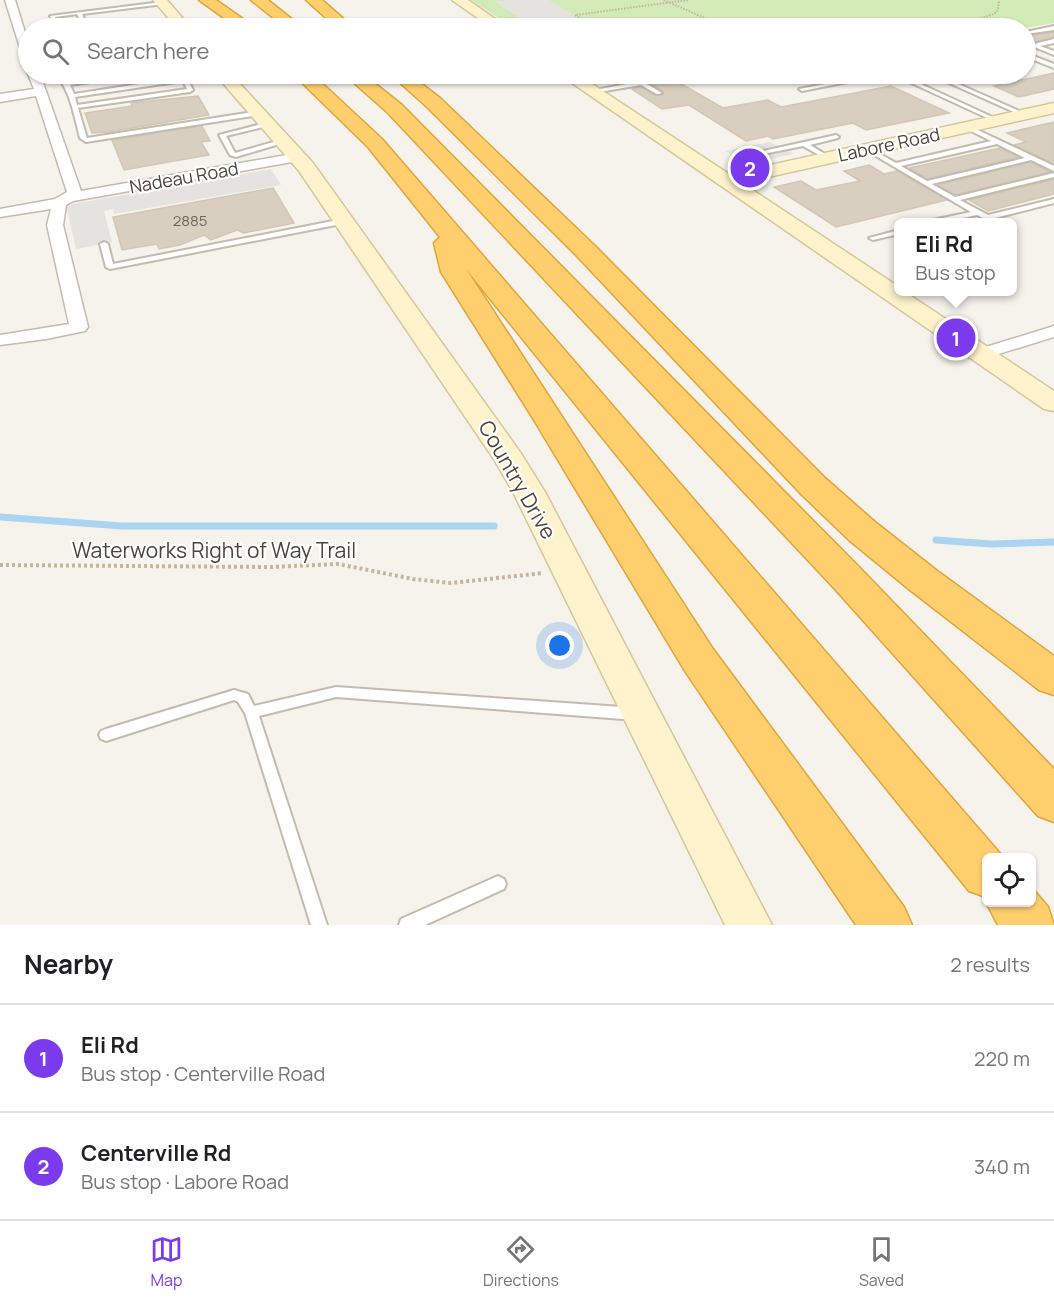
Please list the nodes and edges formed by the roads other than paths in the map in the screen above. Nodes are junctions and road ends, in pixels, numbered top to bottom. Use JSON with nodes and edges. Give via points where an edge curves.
{"nodes":[{"id":1,"x":10,"y":0,"type":"edge"},
{"id":2,"x":206,"y":0,"type":"edge"},
{"id":3,"x":221,"y":0,"type":"edge"},
{"id":4,"x":258,"y":0,"type":"edge"},
{"id":5,"x":459,"y":0,"type":"edge"},
{"id":6,"x":161,"y":1,"type":"edge"},
{"id":7,"x":315,"y":1,"type":"edge"},
{"id":8,"x":79,"y":13,"type":"junction"},
{"id":9,"x":53,"y":18,"type":"edge"},
{"id":10,"x":81,"y":18,"type":"edge"},
{"id":11,"x":175,"y":18,"type":"edge"},
{"id":12,"x":233,"y":18,"type":"edge"},
{"id":13,"x":238,"y":18,"type":"edge"},
{"id":14,"x":282,"y":18,"type":"edge"},
{"id":15,"x":335,"y":18,"type":"edge"},
{"id":16,"x":485,"y":18,"type":"edge"},
{"id":17,"x":18,"y":25,"type":"edge"},
{"id":18,"x":1054,"y":28,"type":"edge"},
{"id":19,"x":1036,"y":31,"type":"edge"},
{"id":20,"x":1054,"y":41,"type":"edge"},
{"id":21,"x":1036,"y":45,"type":"edge"},
{"id":22,"x":1036,"y":46,"type":"edge"},
{"id":23,"x":1054,"y":53,"type":"edge"},
{"id":24,"x":1036,"y":59,"type":"edge"},
{"id":25,"x":1054,"y":66,"type":"edge"},
{"id":26,"x":37,"y":84,"type":"edge"},
{"id":27,"x":67,"y":84,"type":"edge"},
{"id":28,"x":163,"y":84,"type":"edge"},
{"id":29,"x":187,"y":84,"type":"edge"},
{"id":30,"x":233,"y":84,"type":"edge"},
{"id":31,"x":313,"y":84,"type":"edge"},
{"id":32,"x":365,"y":84,"type":"edge"},
{"id":33,"x":400,"y":84,"type":"edge"},
{"id":34,"x":411,"y":84,"type":"edge"},
{"id":35,"x":582,"y":84,"type":"edge"},
{"id":36,"x":645,"y":84,"type":"edge"},
{"id":37,"x":830,"y":84,"type":"edge"},
{"id":38,"x":917,"y":84,"type":"edge"},
{"id":39,"x":955,"y":84,"type":"edge"},
{"id":40,"x":802,"y":89,"type":"dead end"},
{"id":41,"x":39,"y":92,"type":"junction"},
{"id":42,"x":659,"y":93,"type":"dead end"},
{"id":43,"x":72,"y":96,"type":"junction"},
{"id":44,"x":0,"y":98,"type":"edge"},
{"id":45,"x":75,"y":107,"type":"junction"},
{"id":46,"x":1054,"y":108,"type":"edge"},
{"id":47,"x":1025,"y":115,"type":"junction"},
{"id":48,"x":998,"y":121,"type":"junction"},
{"id":49,"x":967,"y":127,"type":"junction"},
{"id":50,"x":277,"y":134,"type":"junction"},
{"id":51,"x":836,"y":137,"type":"dead end"},
{"id":52,"x":997,"y":142,"type":"junction"},
{"id":53,"x":804,"y":144,"type":"junction"},
{"id":54,"x":867,"y":149,"type":"junction"},
{"id":55,"x":739,"y":157,"type":"dead end"},
{"id":56,"x":828,"y":158,"type":"junction"},
{"id":57,"x":1032,"y":158,"type":"junction"},
{"id":58,"x":894,"y":165,"type":"junction"},
{"id":59,"x":1054,"y":169,"type":"edge"},
{"id":60,"x":1054,"y":175,"type":"edge"},
{"id":61,"x":725,"y":181,"type":"junction"},
{"id":62,"x":926,"y":183,"type":"junction"},
{"id":63,"x":64,"y":200,"type":"junction"},
{"id":64,"x":954,"y":200,"type":"junction"},
{"id":65,"x":1054,"y":201,"type":"edge"},
{"id":66,"x":0,"y":213,"type":"edge"},
{"id":67,"x":977,"y":213,"type":"junction"},
{"id":68,"x":954,"y":218,"type":"edge"},
{"id":69,"x":343,"y":221,"type":"junction"},
{"id":70,"x":439,"y":221,"type":"junction"},
{"id":71,"x":894,"y":232,"type":"edge"},
{"id":72,"x":873,"y":238,"type":"dead end"},
{"id":73,"x":104,"y":244,"type":"dead end"},
{"id":74,"x":1054,"y":332,"type":"edge"},
{"id":75,"x":612,"y":335,"type":"junction"},
{"id":76,"x":0,"y":340,"type":"edge"},
{"id":77,"x":979,"y":355,"type":"junction"},
{"id":78,"x":1054,"y":404,"type":"edge"},
{"id":79,"x":1054,"y":678,"type":"edge"},
{"id":80,"x":251,"y":712,"type":"junction"},
{"id":81,"x":642,"y":715,"type":"junction"},
{"id":82,"x":106,"y":735,"type":"dead end"},
{"id":83,"x":1054,"y":801,"type":"edge"},
{"id":84,"x":982,"y":868,"type":"edge"},
{"id":85,"x":498,"y":884,"type":"dead end"},
{"id":86,"x":1014,"y":907,"type":"edge"},
{"id":87,"x":319,"y":925,"type":"edge"},
{"id":88,"x":407,"y":925,"type":"edge"},
{"id":89,"x":749,"y":925,"type":"edge"},
{"id":90,"x":885,"y":925,"type":"edge"},
{"id":91,"x":1030,"y":925,"type":"edge"}],
"edges":[{"from":1,"to":17,"type":"street"},
{"from":2,"to":12,"type":"highway"},
{"from":3,"to":13,"type":"highway"},
{"from":4,"to":14,"type":"highway"},
{"from":5,"to":16,"type":"street"},
{"from":6,"to":8,"type":"lane"},
{"from":6,"to":11,"type":"street"},
{"from":7,"to":15,"type":"highway"},
{"from":8,"to":9,"type":"lane"},
{"from":8,"to":10,"type":"lane"},
{"from":18,"to":19,"type":"lane"},
{"from":20,"to":21,"type":"lane"},
{"from":22,"to":23,"type":"lane"},
{"from":24,"to":25,"type":"lane"},
{"from":26,"to":41,"type":"street"},
{"from":27,"to":43,"type":"lane"},
{"from":28,"to":43,"type":"lane"},
{"from":29,"to":45,"type":"lane","via":[[190,90]]},
{"from":30,"to":50,"type":"street","name":"Country Drive"},
{"from":31,"to":70,"type":"highway","via":[[375,143]]},
{"from":32,"to":75,"type":"highway","via":[[395,109]]},
{"from":33,"to":75,"type":"highway"},
{"from":34,"to":79,"type":"highway","via":[[585,250],[813,486],[923,580]]},
{"from":35,"to":61,"type":"street"},
{"from":36,"to":42,"type":"lane"},
{"from":37,"to":40,"type":"lane"},
{"from":38,"to":48,"type":"lane"},
{"from":39,"to":47,"type":"lane"},
{"from":41,"to":44,"type":"street"},
{"from":41,"to":63,"type":"street","via":[[74,185],[74,194]]},
{"from":43,"to":45,"type":"lane"},
{"from":45,"to":50,"type":"lane","via":[[86,140]]},
{"from":46,"to":47,"type":"street","name":"Labore Road"},
{"from":47,"to":48,"type":"street","name":"Labore Road"},
{"from":48,"to":49,"type":"street","name":"Labore Road"},
{"from":49,"to":52,"type":"lane"},
{"from":49,"to":54,"type":"street","name":"Labore Road"},
{"from":50,"to":50,"type":"lane","via":[[222,135],[236,155]]},
{"from":50,"to":63,"type":"street","name":"Nadeau Road"},
{"from":50,"to":69,"type":"street","name":"Country Drive"},
{"from":51,"to":53,"type":"lane"},
{"from":52,"to":57,"type":"lane"},
{"from":52,"to":58,"type":"lane"},
{"from":53,"to":55,"type":"lane"},
{"from":53,"to":56,"type":"lane"},
{"from":54,"to":56,"type":"street","name":"Labore Road"},
{"from":54,"to":58,"type":"lane"},
{"from":56,"to":61,"type":"street","name":"Labore Road"},
{"from":57,"to":59,"type":"lane"},
{"from":57,"to":62,"type":"lane"},
{"from":58,"to":62,"type":"lane"},
{"from":60,"to":64,"type":"lane"},
{"from":61,"to":77,"type":"street"},
{"from":62,"to":64,"type":"lane"},
{"from":63,"to":66,"type":"street","name":"Nadeau Road"},
{"from":63,"to":76,"type":"street","via":[[55,225],[79,327]]},
{"from":64,"to":67,"type":"lane"},
{"from":65,"to":67,"type":"lane","via":[[987,218]]},
{"from":67,"to":68,"type":"lane"},
{"from":69,"to":73,"type":"lane","via":[[111,267]]},
{"from":69,"to":81,"type":"street","name":"Country Drive","via":[[509,459]]},
{"from":70,"to":84,"type":"highway"},
{"from":70,"to":90,"type":"highway","via":[[454,273],[647,578],[699,660]]},
{"from":71,"to":72,"type":"lane"},
{"from":74,"to":77,"type":"street"},
{"from":75,"to":83,"type":"highway","via":[[847,578]]},
{"from":77,"to":78,"type":"street"},
{"from":80,"to":81,"type":"lane","via":[[336,692]]},
{"from":80,"to":82,"type":"lane","via":[[243,698],[234,695]]},
{"from":80,"to":87,"type":"lane"},
{"from":81,"to":89,"type":"street","name":"Country Drive"},
{"from":85,"to":88,"type":"lane"},
{"from":86,"to":91,"type":"highway"}]}
